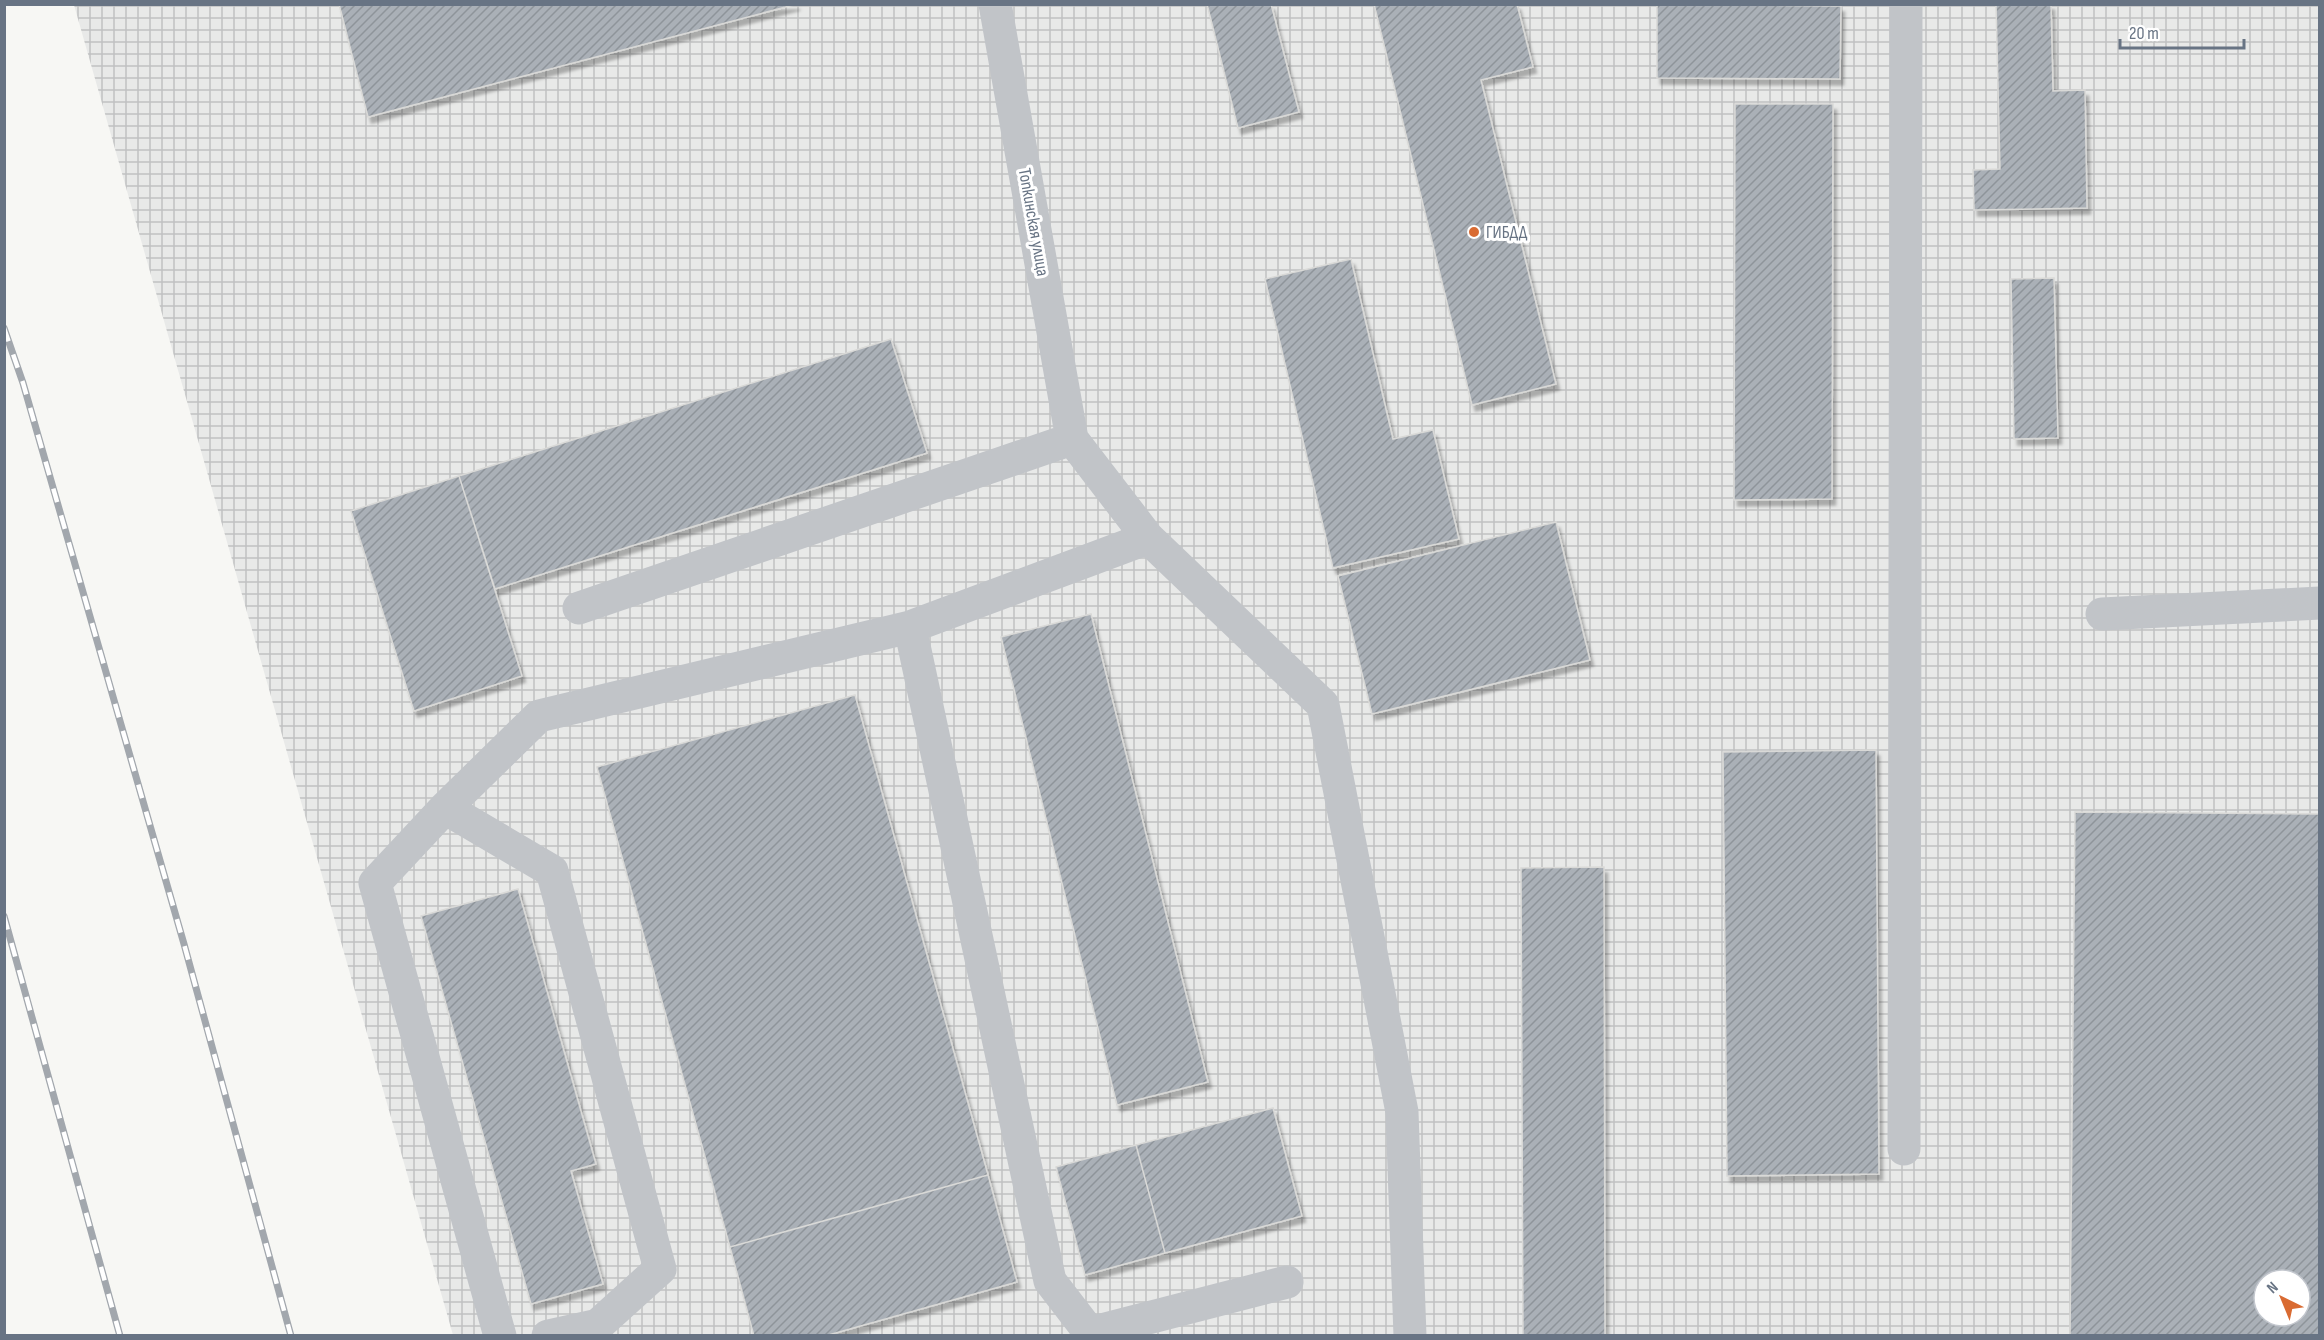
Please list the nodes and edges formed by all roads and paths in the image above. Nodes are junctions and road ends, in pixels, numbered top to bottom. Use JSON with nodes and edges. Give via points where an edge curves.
{"nodes":[{"id":1,"x":995,"y":4,"type":"edge"},
{"id":2,"x":1906,"y":4,"type":"edge"},
{"id":3,"x":1072,"y":439,"type":"junction"},
{"id":4,"x":1148,"y":538,"type":"junction"},
{"id":5,"x":2319,"y":603,"type":"edge"},
{"id":6,"x":579,"y":608,"type":"dead end"},
{"id":7,"x":2102,"y":614,"type":"dead end"},
{"id":8,"x":910,"y":627,"type":"junction"},
{"id":9,"x":445,"y":808,"type":"junction"},
{"id":10,"x":1904,"y":1149,"type":"dead end"},
{"id":11,"x":1287,"y":1282,"type":"dead end"},
{"id":12,"x":500,"y":1335,"type":"edge"},
{"id":13,"x":548,"y":1335,"type":"edge"},
{"id":14,"x":1410,"y":1335,"type":"edge"}],
"edges":[{"from":1,"to":3,"type":"street","name":"Топкинская улица"},
{"from":2,"to":10,"type":"street"},
{"from":3,"to":4,"type":"street"},
{"from":3,"to":6,"type":"street"},
{"from":4,"to":8,"type":"street"},
{"from":4,"to":14,"type":"street","via":[[1323,705],[1402,1112]]},
{"from":5,"to":7,"type":"street"},
{"from":8,"to":9,"type":"street","via":[[539,716]]},
{"from":8,"to":11,"type":"street","via":[[1050,1281],[1090,1333]]},
{"from":9,"to":12,"type":"street","via":[[375,883]]},
{"from":9,"to":13,"type":"street","via":[[552,871],[660,1269],[598,1325]]}]}
